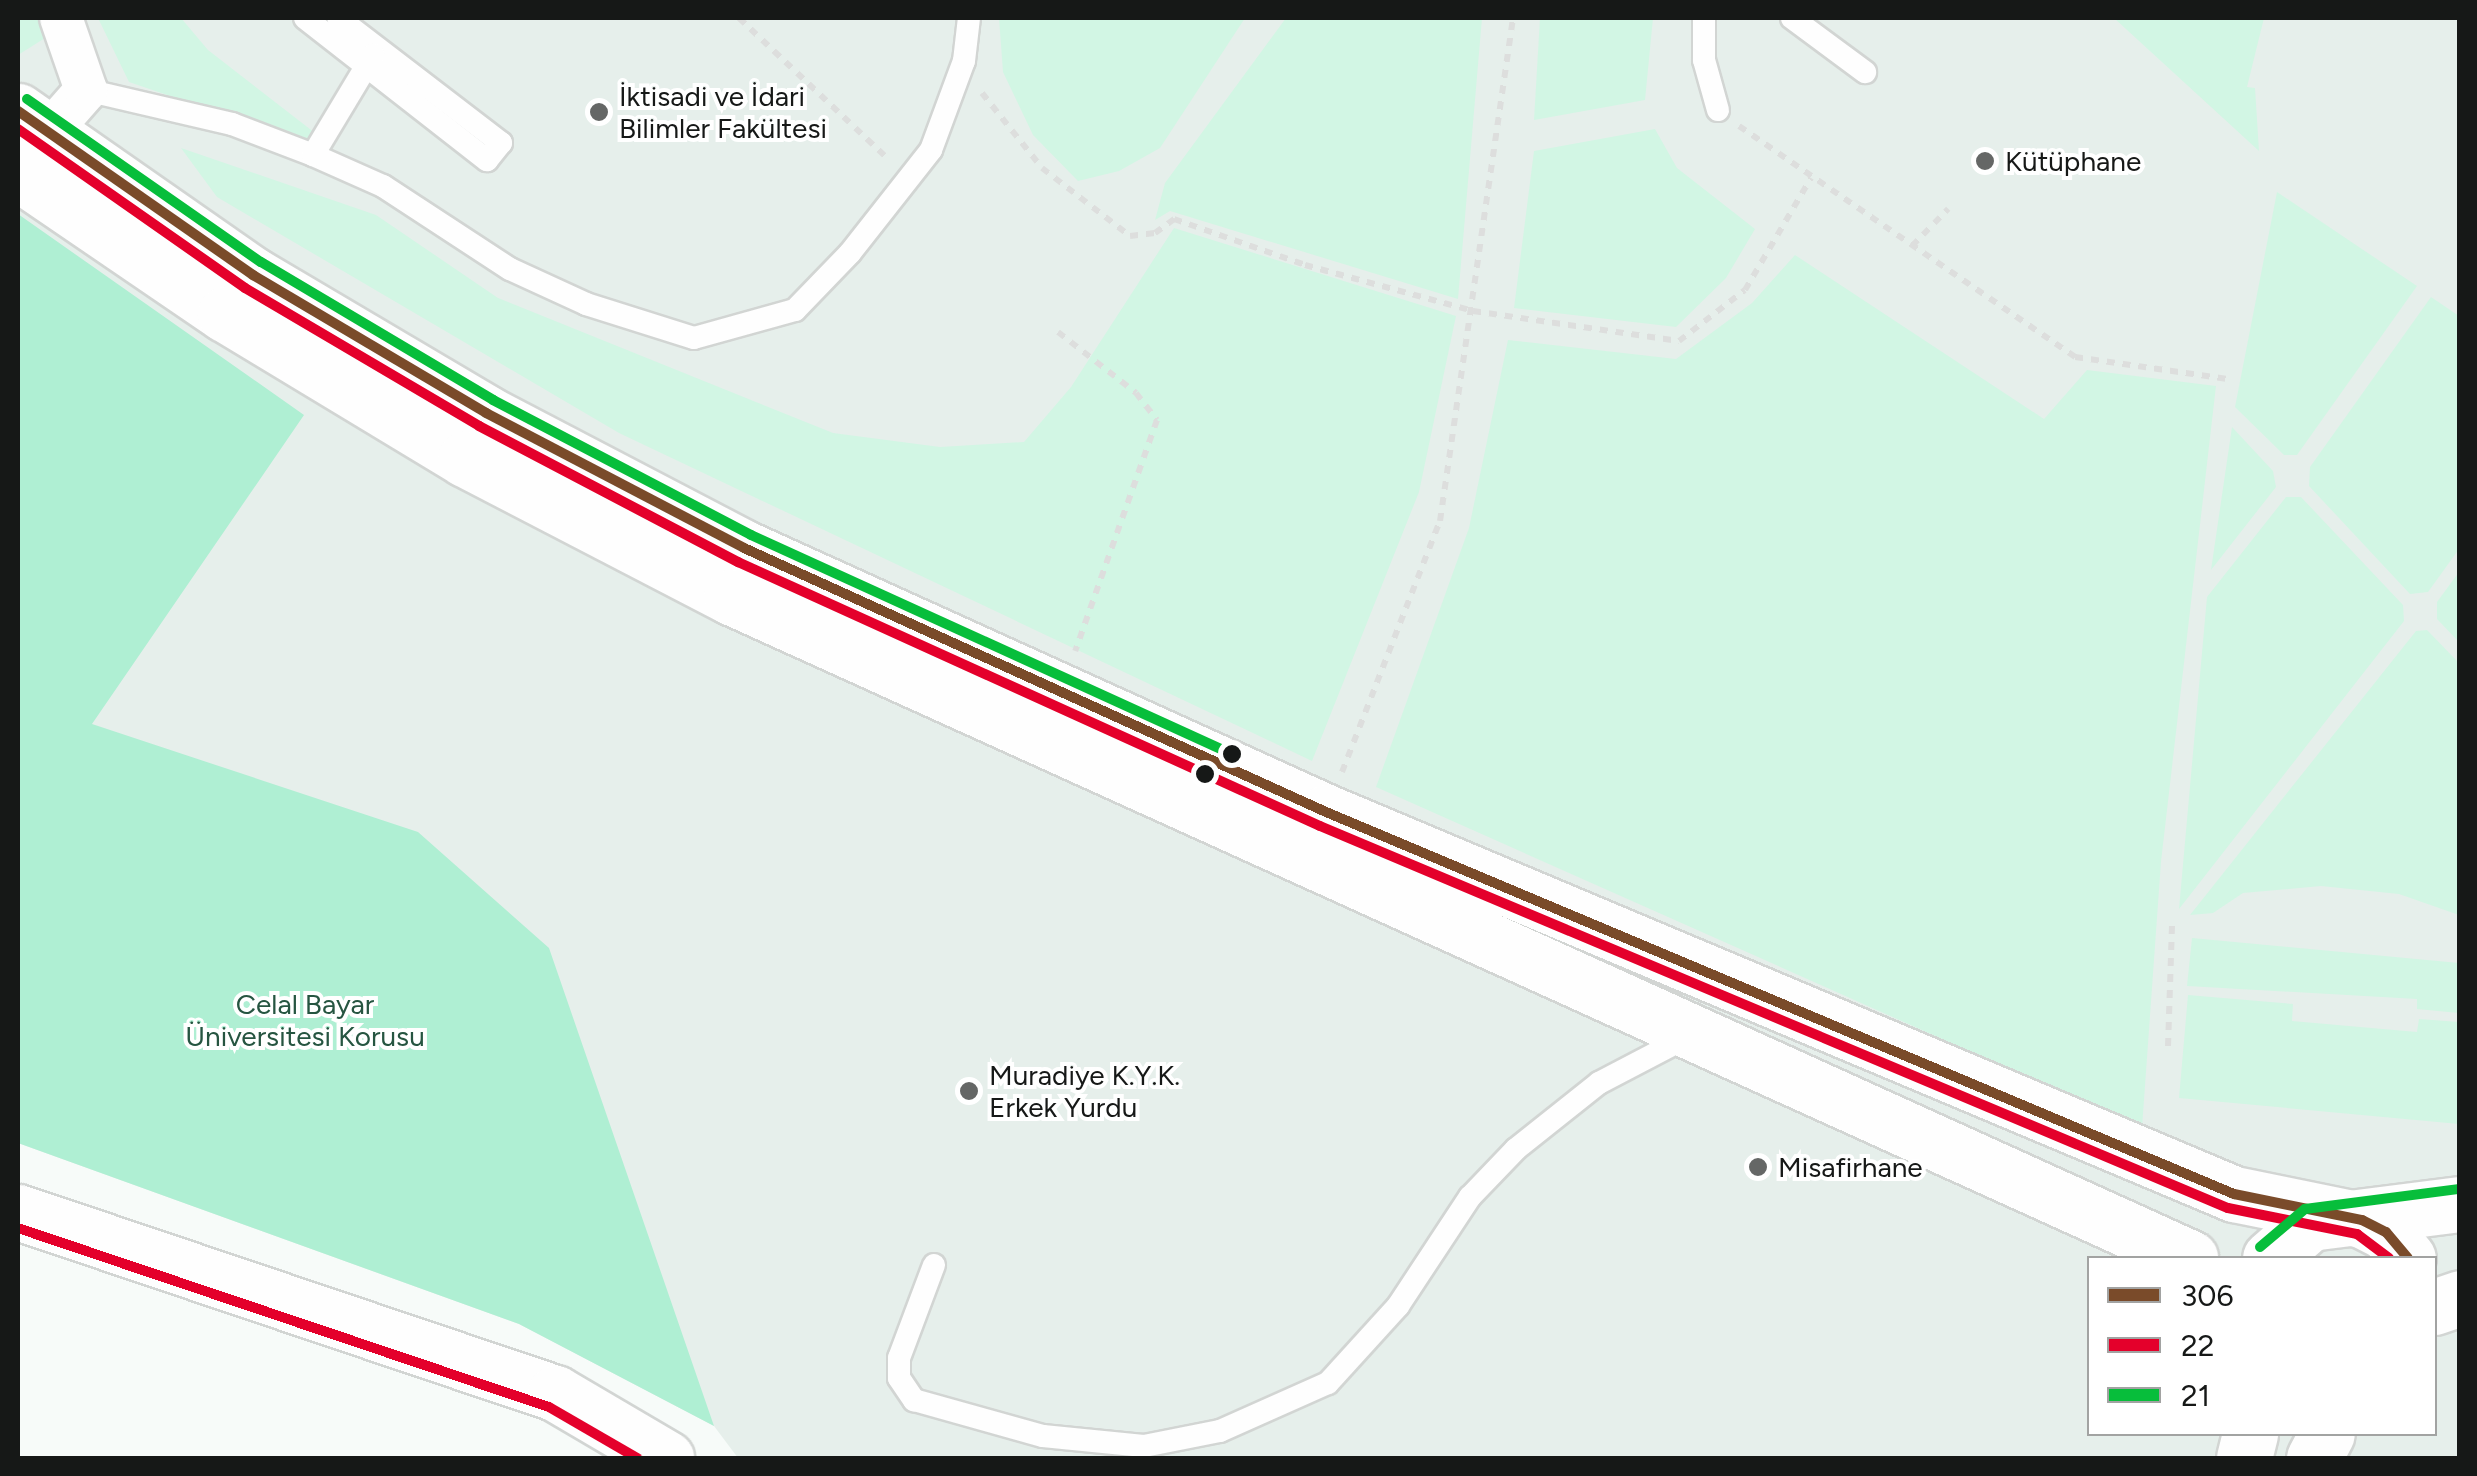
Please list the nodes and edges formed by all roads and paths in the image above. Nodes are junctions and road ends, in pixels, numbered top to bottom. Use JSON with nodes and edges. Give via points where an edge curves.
{"nodes":[{"id":1,"x":61,"y":18,"type":"edge"},
{"id":2,"x":305,"y":18,"type":"edge"},
{"id":3,"x":338,"y":18,"type":"edge"},
{"id":4,"x":739,"y":18,"type":"edge"},
{"id":5,"x":969,"y":18,"type":"edge"},
{"id":6,"x":1513,"y":18,"type":"edge"},
{"id":7,"x":1704,"y":18,"type":"edge"},
{"id":8,"x":1792,"y":18,"type":"edge"},
{"id":9,"x":371,"y":58,"type":"junction"},
{"id":10,"x":964,"y":61,"type":"junction"},
{"id":11,"x":1864,"y":72,"type":"dead end"},
{"id":12,"x":86,"y":90,"type":"junction"},
{"id":13,"x":1718,"y":110,"type":"joint"},
{"id":14,"x":25,"y":146,"type":"edge"},
{"id":15,"x":313,"y":155,"type":"junction"},
{"id":16,"x":1811,"y":178,"type":"junction"},
{"id":17,"x":909,"y":180,"type":"junction"},
{"id":18,"x":1948,"y":209,"type":"dead end"},
{"id":19,"x":1912,"y":246,"type":"junction"},
{"id":20,"x":1472,"y":311,"type":"junction"},
{"id":21,"x":1058,"y":332,"type":"dead end"},
{"id":22,"x":2227,"y":379,"type":"dead end"},
{"id":23,"x":1059,"y":694,"type":"junction"},
{"id":24,"x":1306,"y":822,"type":"junction"},
{"id":25,"x":2172,"y":926,"type":"dead end"},
{"id":26,"x":1689,"y":1036,"type":"junction"},
{"id":27,"x":2168,"y":1046,"type":"dead end"},
{"id":28,"x":2460,"y":1204,"type":"edge"},
{"id":29,"x":18,"y":1212,"type":"edge"},
{"id":30,"x":2336,"y":1217,"type":"junction"},
{"id":31,"x":2185,"y":1256,"type":"edge"},
{"id":32,"x":2272,"y":1256,"type":"edge"},
{"id":33,"x":2406,"y":1256,"type":"edge"},
{"id":34,"x":934,"y":1264,"type":"dead end"},
{"id":35,"x":2326,"y":1436,"type":"edge"},
{"id":36,"x":666,"y":1458,"type":"edge"},
{"id":37,"x":2314,"y":1458,"type":"edge"}],
"edges":[{"from":1,"to":12,"type":"street"},
{"from":2,"to":9,"type":"lane"},
{"from":3,"to":9,"type":"lane"},
{"from":4,"to":17,"type":"path"},
{"from":5,"to":10,"type":"lane"},
{"from":6,"to":20,"type":"path"},
{"from":7,"to":13,"type":"lane","via":[[1704,60]]},
{"from":8,"to":11,"type":"lane"},
{"from":9,"to":9,"type":"lane","via":[[487,160],[501,143]]},
{"from":9,"to":15,"type":"lane"},
{"from":10,"to":17,"type":"lane","via":[[932,150]]},
{"from":10,"to":20,"type":"path","via":[[1042,168],[1130,236],[1155,233],[1174,219],[1305,265]]},
{"from":12,"to":14,"type":"street"},
{"from":12,"to":15,"type":"lane","via":[[232,124]]},
{"from":13,"to":16,"type":"path"},
{"from":14,"to":23,"type":"street","via":[[486,414],[744,548]]},
{"from":14,"to":24,"type":"street","via":[[225,314],[465,459],[731,597]]},
{"from":15,"to":17,"type":"lane","via":[[384,186],[510,269],[586,304],[694,338],[796,310]]},
{"from":16,"to":19,"type":"path"},
{"from":16,"to":20,"type":"path","via":[[1745,290],[1679,341]]},
{"from":18,"to":19,"type":"path"},
{"from":19,"to":22,"type":"path","via":[[2076,357]]},
{"from":20,"to":24,"type":"path","via":[[1440,521]]},
{"from":21,"to":23,"type":"path","via":[[1136,393],[1156,420]]},
{"from":23,"to":24,"type":"street"},
{"from":24,"to":26,"type":"street"},
{"from":24,"to":30,"type":"street","via":[[2234,1194]]},
{"from":25,"to":27,"type":"path"},
{"from":26,"to":31,"type":"street"},
{"from":26,"to":34,"type":"lane","via":[[1599,1083],[1516,1149],[1470,1197],[1398,1306],[1328,1384],[1220,1431],[1144,1446],[1043,1436],[914,1400],[899,1378],[899,1358]]},
{"from":28,"to":30,"type":"street"},
{"from":29,"to":36,"type":"street","via":[[555,1393]]},
{"from":30,"to":32,"type":"street","via":[[2286,1237]]},
{"from":30,"to":33,"type":"street","via":[[2386,1232]]},
{"from":35,"to":37,"type":"street"}]}
